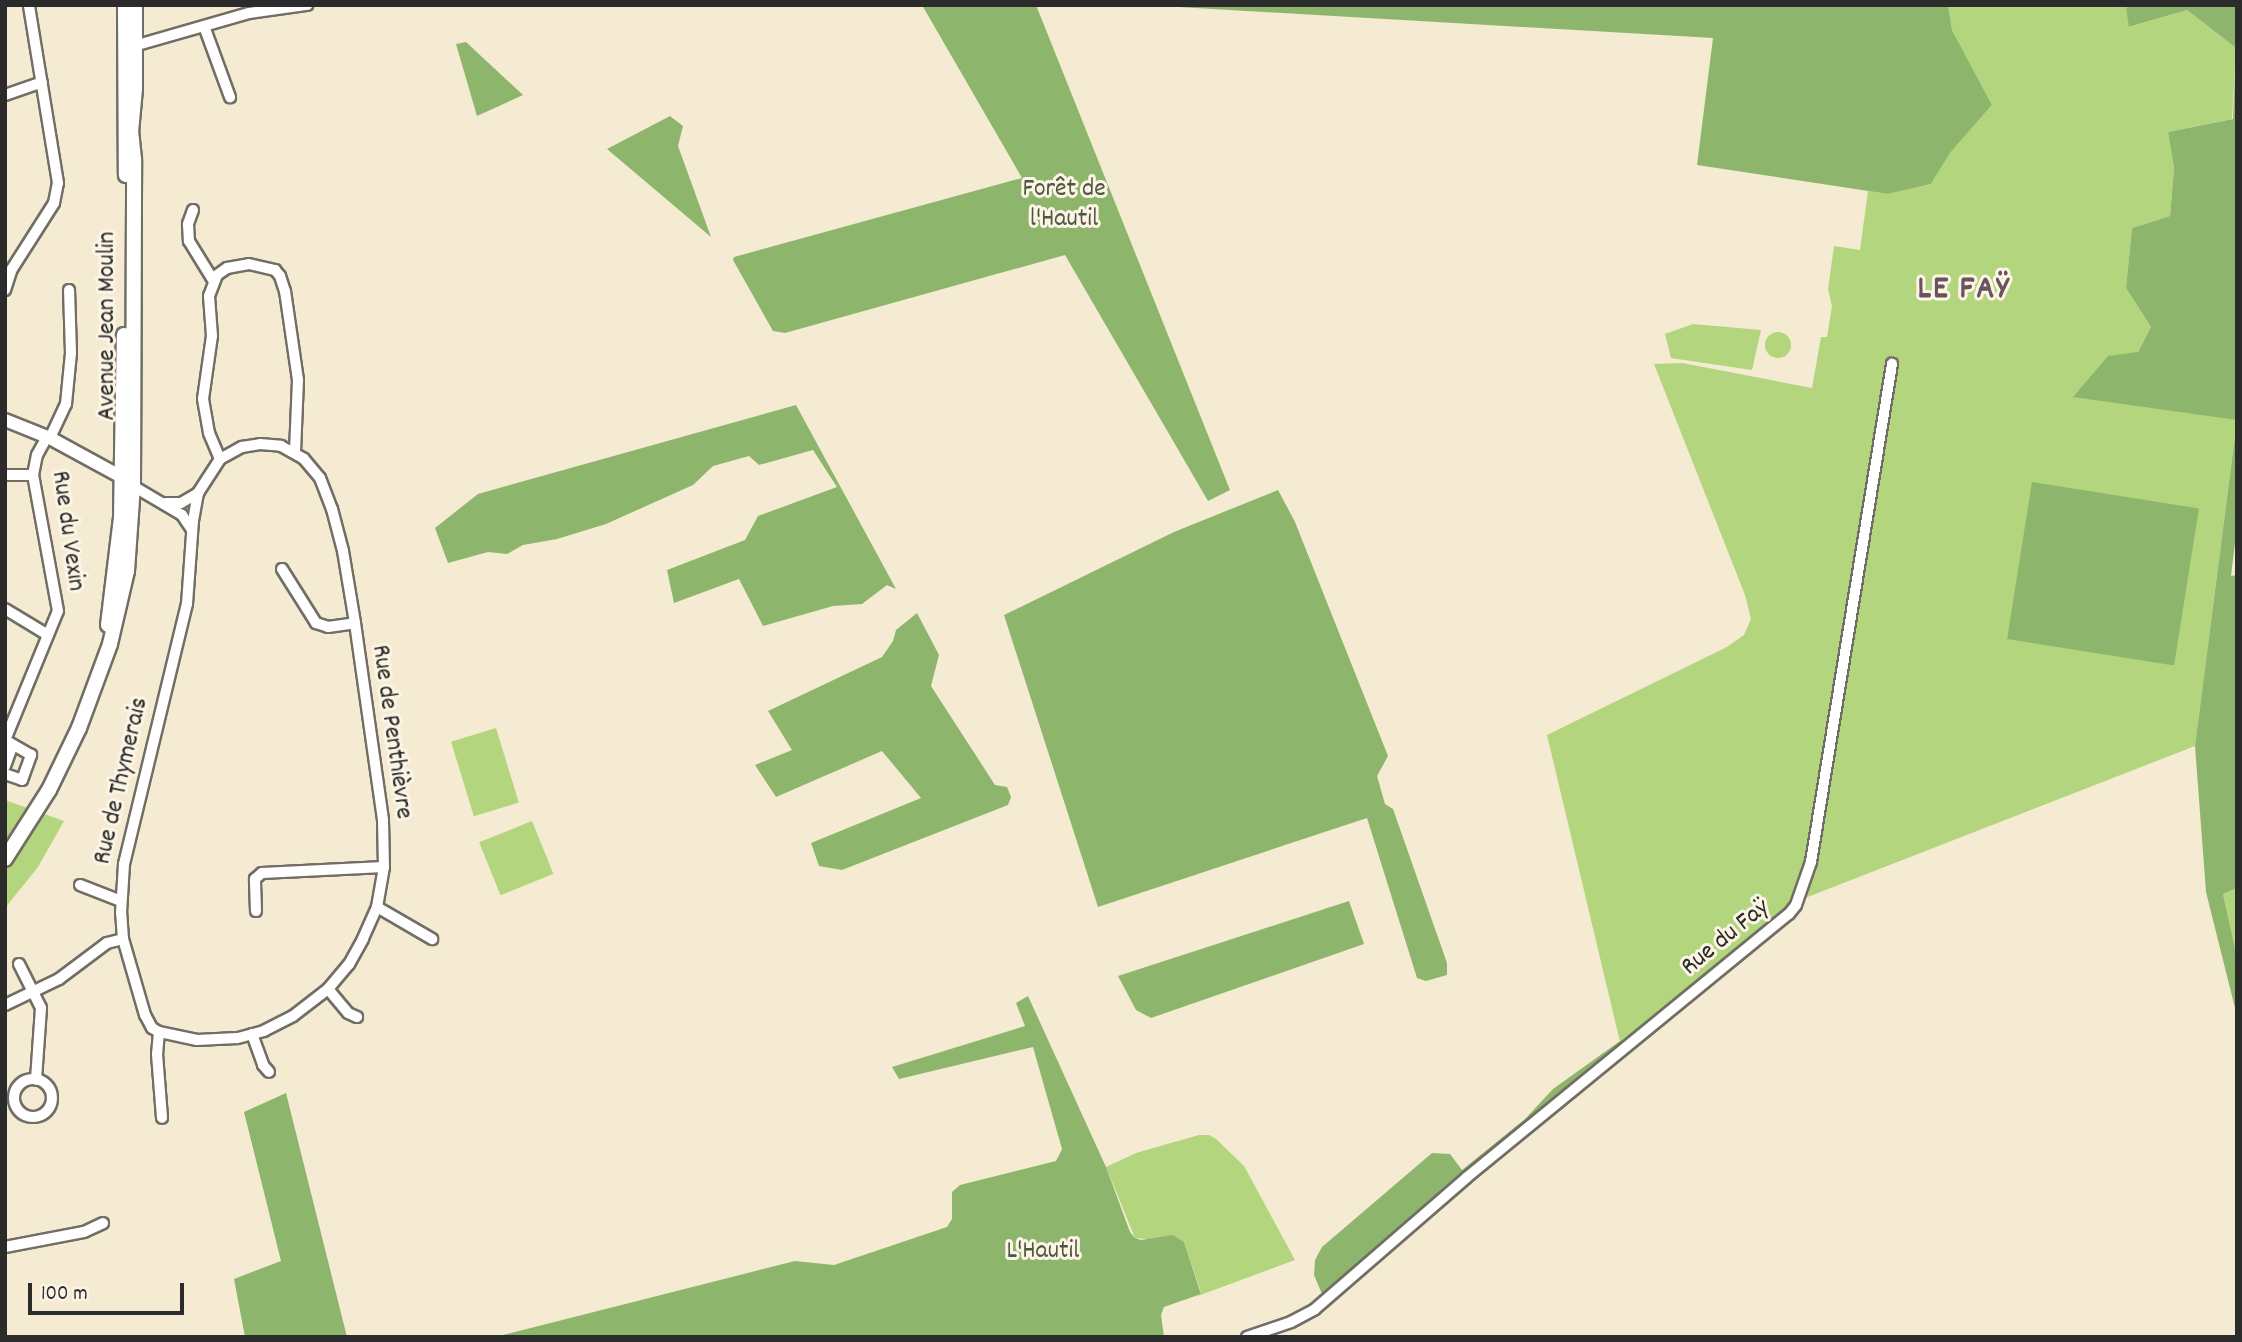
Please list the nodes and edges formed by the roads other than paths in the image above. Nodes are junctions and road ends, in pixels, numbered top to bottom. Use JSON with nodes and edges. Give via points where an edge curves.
{"nodes":[{"id":1,"x":29,"y":5,"type":"edge"},
{"id":2,"x":125,"y":5,"type":"edge"},
{"id":3,"x":135,"y":5,"type":"edge"},
{"id":4,"x":307,"y":5,"type":"edge"},
{"id":5,"x":204,"y":26,"type":"junction"},
{"id":6,"x":134,"y":46,"type":"junction"},
{"id":7,"x":42,"y":82,"type":"junction"},
{"id":8,"x":5,"y":95,"type":"edge"},
{"id":9,"x":230,"y":97,"type":"dead end"},
{"id":10,"x":194,"y":210,"type":"dead end"},
{"id":11,"x":213,"y":280,"type":"junction"},
{"id":12,"x":5,"y":290,"type":"edge"},
{"id":13,"x":69,"y":290,"type":"dead end"},
{"id":14,"x":1892,"y":364,"type":"dead end"},
{"id":15,"x":5,"y":420,"type":"edge"},
{"id":16,"x":48,"y":437,"type":"junction"},
{"id":17,"x":295,"y":452,"type":"junction"},
{"id":18,"x":220,"y":459,"type":"junction"},
{"id":19,"x":5,"y":475,"type":"edge"},
{"id":20,"x":33,"y":475,"type":"junction"},
{"id":21,"x":128,"y":481,"type":"junction"},
{"id":22,"x":198,"y":493,"type":"junction"},
{"id":23,"x":166,"y":503,"type":"junction"},
{"id":24,"x":181,"y":503,"type":"junction"},
{"id":25,"x":194,"y":513,"type":"junction"},
{"id":26,"x":182,"y":515,"type":"junction"},
{"id":27,"x":192,"y":531,"type":"junction"},
{"id":28,"x":282,"y":569,"type":"dead end"},
{"id":29,"x":5,"y":609,"type":"edge"},
{"id":30,"x":355,"y":622,"type":"junction"},
{"id":31,"x":48,"y":635,"type":"junction"},
{"id":32,"x":94,"y":687,"type":"junction"},
{"id":33,"x":12,"y":747,"type":"junction"},
{"id":34,"x":5,"y":766,"type":"edge"},
{"id":35,"x":5,"y":774,"type":"edge"},
{"id":36,"x":5,"y":859,"type":"edge"},
{"id":37,"x":384,"y":867,"type":"junction"},
{"id":38,"x":80,"y":885,"type":"dead end"},
{"id":39,"x":121,"y":901,"type":"junction"},
{"id":40,"x":377,"y":907,"type":"junction"},
{"id":41,"x":256,"y":911,"type":"dead end"},
{"id":42,"x":123,"y":939,"type":"junction"},
{"id":43,"x":432,"y":939,"type":"dead end"},
{"id":44,"x":19,"y":964,"type":"dead end"},
{"id":45,"x":328,"y":989,"type":"junction"},
{"id":46,"x":35,"y":992,"type":"junction"},
{"id":47,"x":5,"y":1005,"type":"edge"},
{"id":48,"x":357,"y":1017,"type":"dead end"},
{"id":49,"x":159,"y":1031,"type":"junction"},
{"id":50,"x":252,"y":1034,"type":"junction"},
{"id":51,"x":269,"y":1072,"type":"dead end"},
{"id":52,"x":36,"y":1080,"type":"dead end"},
{"id":53,"x":162,"y":1118,"type":"dead end"},
{"id":54,"x":103,"y":1223,"type":"dead end"},
{"id":55,"x":5,"y":1247,"type":"edge"},
{"id":56,"x":1247,"y":1337,"type":"edge"}],
"edges":[{"from":1,"to":7,"type":"street"},
{"from":2,"to":21,"type":"main road","name":"Avenue Jean Moulin","via":[[127,240],[122,380]]},
{"from":3,"to":6,"type":"main road","name":"Avenue Jean Moulin"},
{"from":4,"to":5,"type":"street","via":[[249,13]]},
{"from":5,"to":6,"type":"street"},
{"from":5,"to":9,"type":"street"},
{"from":6,"to":21,"type":"main road","name":"Avenue Jean Moulin"},
{"from":7,"to":8,"type":"street"},
{"from":7,"to":12,"type":"street","via":[[57,190],[50,210],[12,268]]},
{"from":10,"to":11,"type":"street","via":[[188,225],[189,241]]},
{"from":11,"to":17,"type":"street","via":[[227,268],[249,264],[267,266],[280,276],[299,380]]},
{"from":11,"to":18,"type":"street","via":[[209,296],[212,335],[203,399]]},
{"from":13,"to":16,"type":"street","name":"Rue du Vexin","via":[[71,353],[66,404]]},
{"from":14,"to":56,"type":"street","name":"Rue du Faÿ","via":[[1811,862],[1796,905],[1466,1178],[1314,1311]]},
{"from":15,"to":16,"type":"street"},
{"from":16,"to":20,"type":"street","name":"Rue du Vexin","via":[[37,455]]},
{"from":16,"to":21,"type":"street"},
{"from":17,"to":18,"type":"street","via":[[260,444],[242,447]]},
{"from":17,"to":30,"type":"street","name":"Rue de Penthièvre","via":[[315,470],[326,489]]},
{"from":18,"to":22,"type":"street"},
{"from":19,"to":20,"type":"street"},
{"from":20,"to":31,"type":"street","name":"Rue du Vexin","via":[[57,599],[58,611]]},
{"from":21,"to":23,"type":"street"},
{"from":21,"to":32,"type":"main road","name":"Avenue Jean Moulin"},
{"from":21,"to":32,"type":"main road","name":"Avenue Jean Moulin","via":[[127,570],[110,644]]},
{"from":22,"to":24,"type":"street"},
{"from":22,"to":25,"type":"street","name":"Rue de Thymerais"},
{"from":23,"to":24,"type":"street"},
{"from":23,"to":26,"type":"street"},
{"from":24,"to":25,"type":"street"},
{"from":25,"to":26,"type":"street"},
{"from":25,"to":27,"type":"street","name":"Rue de Thymerais"},
{"from":26,"to":27,"type":"street"},
{"from":27,"to":39,"type":"street","name":"Rue de Thymerais","via":[[187,604],[128,838]]},
{"from":28,"to":30,"type":"street","via":[[316,623]]},
{"from":29,"to":31,"type":"street"},
{"from":30,"to":37,"type":"street","name":"Rue de Penthièvre","via":[[383,820]]},
{"from":31,"to":33,"type":"street","name":"Rue du Vexin","via":[[5,740]]},
{"from":32,"to":36,"type":"main road","via":[[60,770]]},
{"from":33,"to":34,"type":"street","name":"Rue du Vexin"},
{"from":33,"to":35,"type":"street","via":[[31,755],[22,780]]},
{"from":37,"to":40,"type":"street","name":"Rue de Penthièvre"},
{"from":37,"to":41,"type":"street","via":[[262,873],[255,880]]},
{"from":38,"to":39,"type":"street"},
{"from":39,"to":42,"type":"street","name":"Rue de Thymerais"},
{"from":40,"to":43,"type":"street"},
{"from":40,"to":45,"type":"street","name":"Rue de Penthièvre","via":[[357,951]]},
{"from":42,"to":46,"type":"street","via":[[107,943]]},
{"from":42,"to":49,"type":"street","name":"Rue de Thymerais","via":[[145,1015]]},
{"from":44,"to":46,"type":"street"},
{"from":45,"to":48,"type":"street"},
{"from":45,"to":50,"type":"street","name":"Rue de Penthièvre","via":[[292,1016]]},
{"from":46,"to":47,"type":"street"},
{"from":46,"to":52,"type":"street","via":[[42,1016]]},
{"from":49,"to":50,"type":"street","name":"Rue de Penthièvre","via":[[210,1041]]},
{"from":49,"to":53,"type":"street"},
{"from":50,"to":51,"type":"street","via":[[262,1065]]},
{"from":54,"to":55,"type":"street","via":[[84,1232]]}]}
